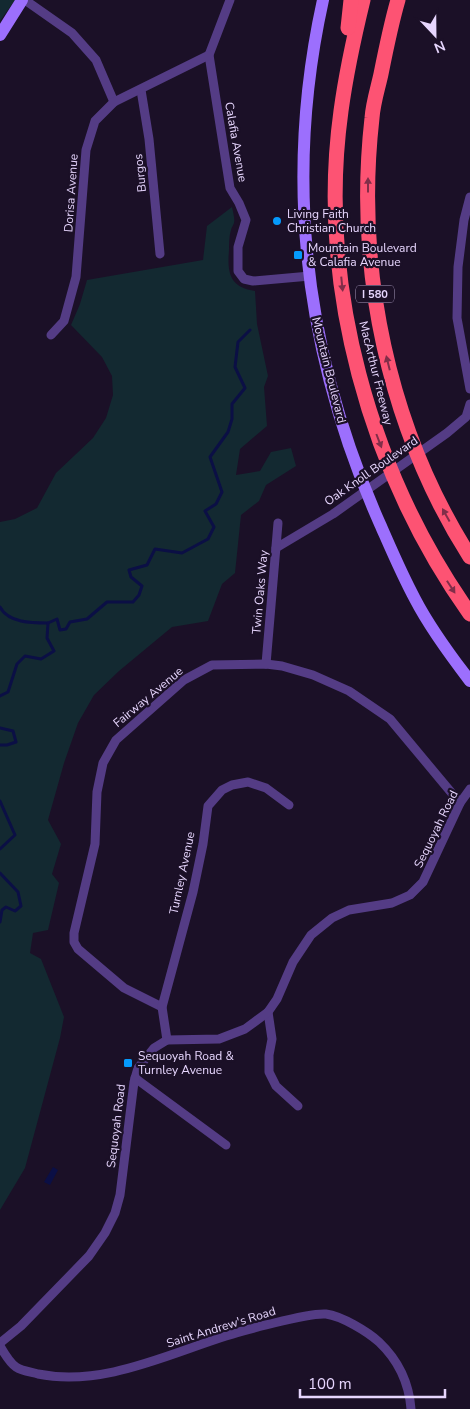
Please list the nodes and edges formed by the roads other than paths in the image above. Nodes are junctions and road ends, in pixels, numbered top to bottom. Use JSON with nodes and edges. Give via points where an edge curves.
{"nodes":[{"id":1,"x":23,"y":0,"type":"edge"},
{"id":2,"x":230,"y":0,"type":"edge"},
{"id":3,"x":323,"y":0,"type":"edge"},
{"id":4,"x":351,"y":0,"type":"edge"},
{"id":5,"x":363,"y":0,"type":"edge"},
{"id":6,"x":398,"y":0,"type":"edge"},
{"id":7,"x":403,"y":0,"type":"edge"},
{"id":8,"x":393,"y":16,"type":"junction"},
{"id":9,"x":0,"y":35,"type":"edge"},
{"id":10,"x":209,"y":55,"type":"junction"},
{"id":11,"x":141,"y":90,"type":"junction"},
{"id":12,"x":114,"y":102,"type":"junction"},
{"id":13,"x":340,"y":113,"type":"junction"},
{"id":14,"x":470,"y":197,"type":"edge"},
{"id":15,"x":160,"y":254,"type":"dead end"},
{"id":16,"x":310,"y":276,"type":"junction"},
{"id":17,"x":51,"y":335,"type":"dead end"},
{"id":18,"x":470,"y":389,"type":"edge"},
{"id":19,"x":470,"y":404,"type":"edge"},
{"id":20,"x":278,"y":523,"type":"dead end"},
{"id":21,"x":276,"y":548,"type":"junction"},
{"id":22,"x":470,"y":557,"type":"edge"},
{"id":23,"x":470,"y":614,"type":"edge"},
{"id":24,"x":266,"y":664,"type":"junction"},
{"id":25,"x":470,"y":681,"type":"edge"},
{"id":26,"x":470,"y":789,"type":"edge"},
{"id":27,"x":460,"y":803,"type":"junction"},
{"id":28,"x":289,"y":805,"type":"dead end"},
{"id":29,"x":162,"y":1007,"type":"junction"},
{"id":30,"x":268,"y":1012,"type":"junction"},
{"id":31,"x":167,"y":1040,"type":"junction"},
{"id":32,"x":135,"y":1078,"type":"junction"},
{"id":33,"x":298,"y":1106,"type":"dead end"},
{"id":34,"x":226,"y":1145,"type":"dead end"},
{"id":35,"x":0,"y":1345,"type":"edge"},
{"id":36,"x":411,"y":1409,"type":"edge"}],
"edges":[{"from":1,"to":9,"type":"street"},
{"from":1,"to":12,"type":"street","via":[[72,33],[96,60]]},
{"from":2,"to":10,"type":"street","name":"Calafia Avenue"},
{"from":3,"to":16,"type":"street","name":"Mountain Boulevard","via":[[312,56],[303,136],[303,213]]},
{"from":4,"to":13,"type":"highway"},
{"from":5,"to":13,"type":"highway","name":"MacArthur Freeway","number":"I 580"},
{"from":6,"to":8,"type":"highway","name":"MacArthur Freeway","number":"I 580"},
{"from":7,"to":8,"type":"highway"},
{"from":22,"to":8,"type":"highway","name":"MacArthur Freeway","number":"I 580","one_way":true,"via":[[431,486],[406,425],[382,336],[374,291],[368,158],[372,116]]},
{"from":10,"to":11,"type":"street","name":"Dorisa Avenue"},
{"from":10,"to":16,"type":"street","name":"Calafia Avenue","via":[[230,188],[246,220],[240,234],[238,271],[244,279],[253,281]]},
{"from":11,"to":12,"type":"street","name":"Dorisa Avenue"},
{"from":11,"to":15,"type":"street","name":"Burgos"},
{"from":12,"to":17,"type":"street","name":"Dorisa Avenue","via":[[95,121],[86,150],[76,277],[64,321]]},
{"from":13,"to":23,"type":"highway","name":"MacArthur Freeway","number":"I 580","one_way":true,"via":[[336,204],[338,251],[343,295],[362,388],[395,482],[435,562]]},
{"from":14,"to":18,"type":"street","via":[[458,267],[457,318]]},
{"from":16,"to":25,"type":"street","name":"Mountain Boulevard","via":[[320,343],[337,411],[371,505],[415,600]]},
{"from":19,"to":21,"type":"street","name":"Oak Knoll Boulevard","via":[[466,417],[453,428],[333,514]]},
{"from":20,"to":21,"type":"street","name":"Twin Oaks Way"},
{"from":21,"to":24,"type":"street","name":"Twin Oaks Way"},
{"from":24,"to":27,"type":"street","name":"Fairway Avenue","via":[[313,675],[349,691],[390,719]]},
{"from":24,"to":29,"type":"street","name":"Fairway Avenue","via":[[212,665],[184,680],[116,740],[103,763],[97,792],[95,844],[74,942],[124,988]]},
{"from":26,"to":27,"type":"street","name":"Sequoyah Road"},
{"from":27,"to":30,"type":"street","name":"Sequoyah Road","via":[[423,882],[410,895],[392,903],[349,910],[310,935]]},
{"from":28,"to":29,"type":"street","name":"Turnley Avenue","via":[[266,788],[248,782],[222,790],[208,806],[193,892]]},
{"from":29,"to":31,"type":"street","name":"Turnley Avenue"},
{"from":30,"to":31,"type":"street","name":"Sequoyah Road","via":[[246,1029],[219,1039]]},
{"from":30,"to":33,"type":"street","via":[[272,1039],[268,1055],[269,1072],[276,1086]]},
{"from":31,"to":32,"type":"street","name":"Sequoyah Road","via":[[154,1048],[138,1068]]},
{"from":32,"to":34,"type":"street"},
{"from":32,"to":35,"type":"street","name":"Sequoyah Road","via":[[120,1194],[105,1233],[89,1256]]},
{"from":35,"to":36,"type":"street","name":"Saint Andrew's Road","via":[[16,1367],[29,1372],[49,1376],[100,1374],[144,1364],[228,1335],[326,1314],[372,1335],[391,1354],[405,1378]]}]}
